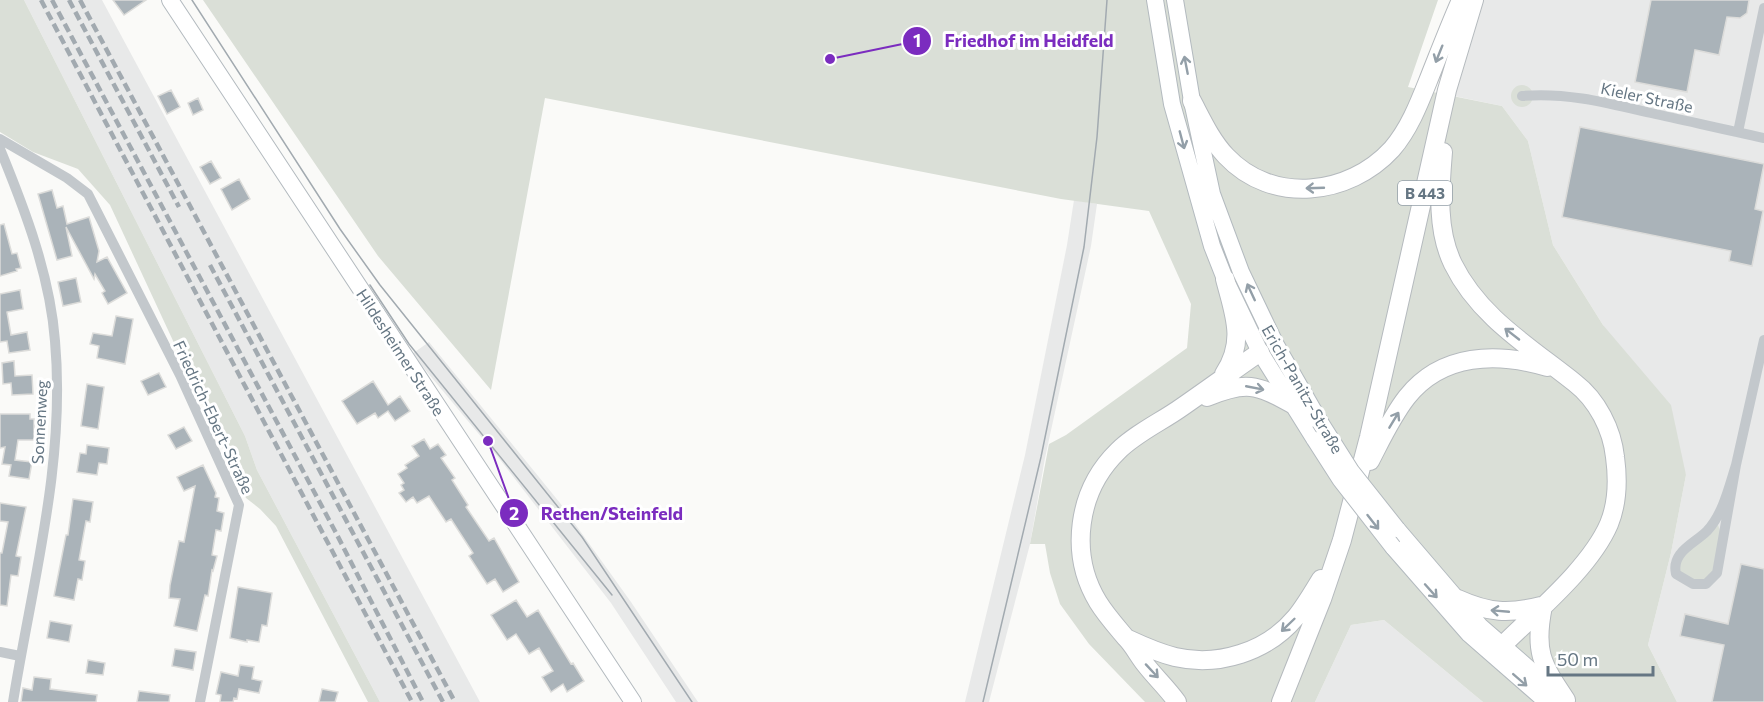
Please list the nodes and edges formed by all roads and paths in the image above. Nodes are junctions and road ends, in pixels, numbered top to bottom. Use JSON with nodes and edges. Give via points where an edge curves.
{"nodes":[{"id":1,"x":170,"y":0,"type":"edge"},
{"id":2,"x":1155,"y":0,"type":"edge"},
{"id":3,"x":1175,"y":0,"type":"edge"},
{"id":4,"x":1461,"y":0,"type":"edge"},
{"id":5,"x":1474,"y":0,"type":"edge"},
{"id":6,"x":1764,"y":8,"type":"edge"},
{"id":7,"x":1447,"y":90,"type":"junction"},
{"id":8,"x":1522,"y":96,"type":"dead end"},
{"id":9,"x":1192,"y":101,"type":"junction"},
{"id":10,"x":1738,"y":132,"type":"junction"},
{"id":11,"x":1764,"y":138,"type":"edge"},
{"id":12,"x":0,"y":139,"type":"edge"},
{"id":13,"x":0,"y":149,"type":"edge"},
{"id":14,"x":1225,"y":279,"type":"junction"},
{"id":15,"x":1764,"y":340,"type":"edge"},
{"id":16,"x":1268,"y":349,"type":"junction"},
{"id":17,"x":1558,"y":370,"type":"junction"},
{"id":18,"x":1221,"y":378,"type":"junction"},
{"id":19,"x":1292,"y":404,"type":"junction"},
{"id":20,"x":1180,"y":408,"type":"junction"},
{"id":21,"x":1737,"y":465,"type":"junction"},
{"id":22,"x":1355,"y":490,"type":"junction"},
{"id":23,"x":1342,"y":540,"type":"junction"},
{"id":24,"x":1458,"y":599,"type":"junction"},
{"id":25,"x":1543,"y":606,"type":"junction"},
{"id":26,"x":1128,"y":639,"type":"junction"},
{"id":27,"x":1498,"y":651,"type":"junction"},
{"id":28,"x":0,"y":652,"type":"edge"},
{"id":29,"x":20,"y":656,"type":"junction"},
{"id":30,"x":1567,"y":701,"type":"edge"},
{"id":31,"x":13,"y":702,"type":"edge"},
{"id":32,"x":200,"y":702,"type":"edge"},
{"id":33,"x":633,"y":702,"type":"edge"},
{"id":34,"x":1177,"y":702,"type":"edge"},
{"id":35,"x":1281,"y":702,"type":"edge"},
{"id":36,"x":1547,"y":702,"type":"edge"}],
"edges":[{"from":1,"to":33,"type":"main road","name":"Hildesheimer Straße"},
{"from":2,"to":14,"type":"main road","name":"Erich-Panitz-Straße","one_way":true,"via":[[1172,104],[1197,198]]},
{"from":9,"to":3,"type":"main road","name":"Erich-Panitz-Straße","one_way":true},
{"from":4,"to":9,"type":"main road","one_way":true,"via":[[1408,126],[1393,148],[1349,181],[1325,188],[1295,189],[1249,174],[1226,156]]},
{"from":5,"to":7,"type":"main road","number":"B 443"},
{"from":6,"to":10,"type":"street"},
{"from":17,"to":7,"type":"main road","one_way":true,"via":[[1480,305],[1452,262],[1439,205]]},
{"from":7,"to":22,"type":"main road","number":"B 443"},
{"from":8,"to":10,"type":"street","name":"Kieler Straße","via":[[1570,97]]},
{"from":16,"to":9,"type":"main road","name":"Erich-Panitz-Straße","one_way":true,"via":[[1212,194]]},
{"from":10,"to":11,"type":"street","name":"Kieler Straße"},
{"from":12,"to":32,"type":"street","name":"Friedrich-Ebert-Straße","via":[[88,194],[180,375],[239,505]]},
{"from":13,"to":29,"type":"street","name":"Sonnenweg","via":[[46,286],[58,387],[56,443]]},
{"from":14,"to":16,"type":"main road","name":"Erich-Panitz-Straße"},
{"from":14,"to":18,"type":"main road","via":[[1237,339],[1235,354]]},
{"from":15,"to":21,"type":"street"},
{"from":16,"to":18,"type":"main road"},
{"from":16,"to":19,"type":"main road","name":"Erich-Panitz-Straße"},
{"from":16,"to":24,"type":"main road","name":"Erich-Panitz-Straße","bridge":true,"via":[[1351,471]]},
{"from":22,"to":17,"type":"main road","one_way":true,"via":[[1407,398],[1444,367],[1496,357]]},
{"from":17,"to":25,"type":"main road","via":[[1577,384],[1606,424],[1614,446],[1616,497],[1599,545]]},
{"from":18,"to":20,"type":"main road"},
{"from":20,"to":19,"type":"main road","one_way":true,"via":[[1245,386],[1259,387]]},
{"from":19,"to":27,"type":"main road","name":"Erich-Panitz-Straße","one_way":true,"bridge":true,"via":[[1340,479],[1393,547],[1469,634]]},
{"from":20,"to":26,"type":"main road","via":[[1119,450],[1104,466],[1084,508],[1080,553],[1086,577],[1097,601]]},
{"from":21,"to":21,"type":"street","via":[[1707,530],[1676,559],[1676,574],[1693,584],[1706,584],[1717,573]]},
{"from":22,"to":23,"type":"main road","number":"B 443"},
{"from":23,"to":26,"type":"main road","one_way":true,"via":[[1296,618],[1255,648],[1230,657],[1201,660],[1175,657]]},
{"from":23,"to":35,"type":"main road","number":"B 443"},
{"from":25,"to":24,"type":"main road","one_way":true,"via":[[1498,612]]},
{"from":24,"to":27,"type":"main road","name":"Erich-Panitz-Straße"},
{"from":25,"to":27,"type":"main road"},
{"from":25,"to":30,"type":"main road","via":[[1539,650],[1545,669]]},
{"from":26,"to":34,"type":"main road","one_way":true},
{"from":27,"to":30,"type":"main road","name":"Erich-Panitz-Straße"},
{"from":27,"to":36,"type":"main road","name":"Erich-Panitz-Straße","one_way":true},
{"from":28,"to":29,"type":"street"},
{"from":29,"to":31,"type":"street","name":"Sonnenweg"}]}
